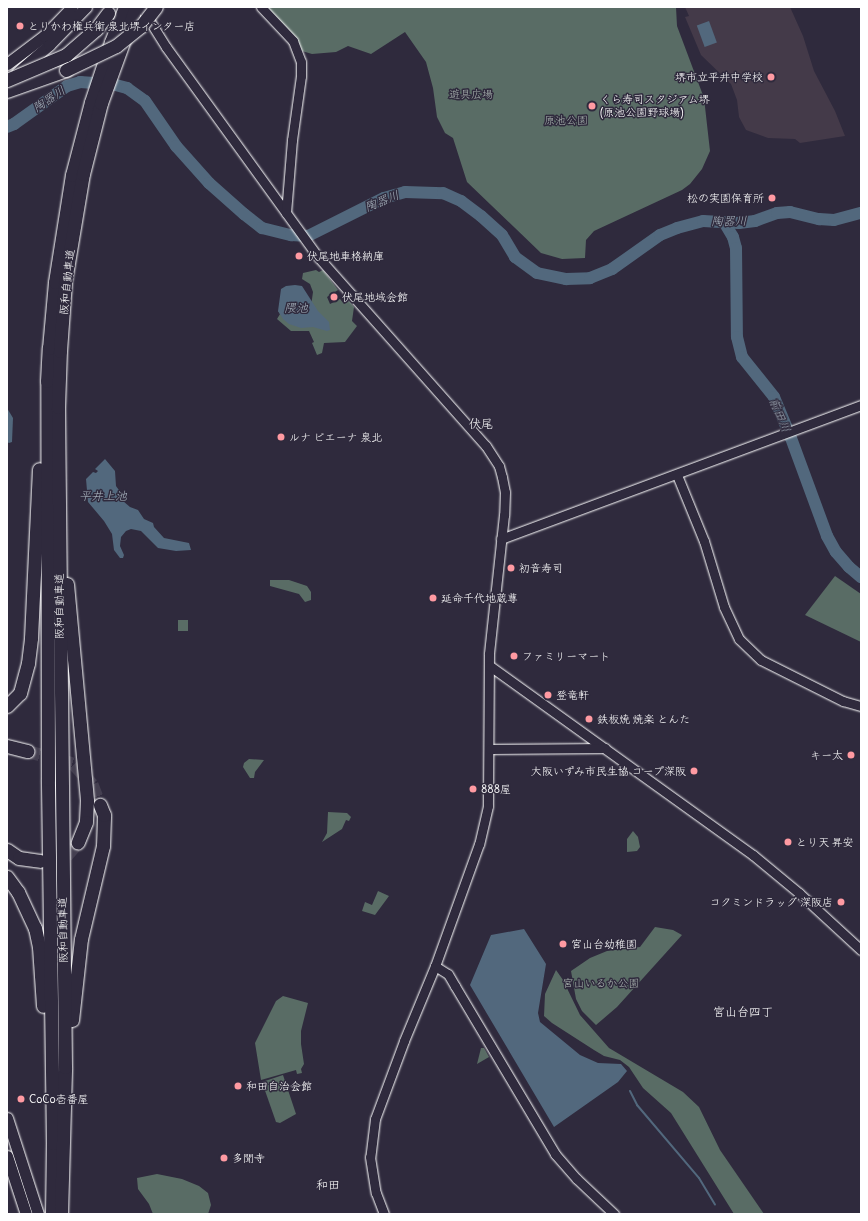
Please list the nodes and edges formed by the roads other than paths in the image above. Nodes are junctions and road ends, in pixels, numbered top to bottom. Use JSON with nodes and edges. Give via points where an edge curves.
{"nodes":[{"id":1,"x":72,"y":7,"type":"edge"},
{"id":2,"x":86,"y":7,"type":"edge"},
{"id":3,"x":112,"y":7,"type":"edge"},
{"id":4,"x":125,"y":7,"type":"edge"},
{"id":5,"x":136,"y":7,"type":"edge"},
{"id":6,"x":141,"y":7,"type":"edge"},
{"id":7,"x":156,"y":7,"type":"edge"},
{"id":8,"x":261,"y":7,"type":"edge"},
{"id":9,"x":7,"y":64,"type":"edge"},
{"id":10,"x":7,"y":81,"type":"edge"},
{"id":11,"x":7,"y":91,"type":"edge"},
{"id":12,"x":87,"y":136,"type":"junction"},
{"id":13,"x":286,"y":213,"type":"junction"},
{"id":14,"x":47,"y":381,"type":"junction"},
{"id":15,"x":861,"y":405,"type":"edge"},
{"id":16,"x":58,"y":456,"type":"junction"},
{"id":17,"x":677,"y":475,"type":"junction"},
{"id":18,"x":501,"y":539,"type":"junction"},
{"id":19,"x":490,"y":666,"type":"junction"},
{"id":20,"x":7,"y":706,"type":"edge"},
{"id":21,"x":861,"y":706,"type":"edge"},
{"id":22,"x":7,"y":746,"type":"edge"},
{"id":23,"x":605,"y":748,"type":"junction"},
{"id":24,"x":490,"y":749,"type":"junction"},
{"id":25,"x":26,"y":751,"type":"tunnel mouth"},
{"id":26,"x":100,"y":805,"type":"tunnel mouth"},
{"id":27,"x":78,"y":842,"type":"tunnel mouth"},
{"id":28,"x":7,"y":850,"type":"edge"},
{"id":29,"x":40,"y":861,"type":"tunnel mouth"},
{"id":30,"x":7,"y":877,"type":"edge"},
{"id":31,"x":861,"y":950,"type":"edge"},
{"id":32,"x":435,"y":966,"type":"junction"},
{"id":33,"x":65,"y":1067,"type":"junction"},
{"id":34,"x":7,"y":1118,"type":"edge"},
{"id":35,"x":58,"y":1142,"type":"junction"},
{"id":36,"x":7,"y":1156,"type":"edge"},
{"id":37,"x":26,"y":1214,"type":"edge"},
{"id":38,"x":38,"y":1214,"type":"edge"},
{"id":39,"x":52,"y":1214,"type":"edge"},
{"id":40,"x":62,"y":1214,"type":"edge"},
{"id":41,"x":384,"y":1214,"type":"edge"},
{"id":42,"x":614,"y":1214,"type":"edge"}],
"edges":[{"from":1,"to":9,"type":"main road","via":[[44,36]]},
{"from":2,"to":10,"type":"main road"},
{"from":3,"to":10,"type":"highway","bridge":true,"via":[[96,29],[66,55]]},
{"from":4,"to":12,"type":"highway","name":"阪和自動車道","via":[[101,72]]},
{"from":5,"to":12,"type":"highway","name":"阪和自動車道","bridge":true},
{"from":6,"to":13,"type":"street","via":[[166,47]]},
{"from":7,"to":11,"type":"highway","bridge":true,"via":[[141,26],[116,46],[66,70]]},
{"from":8,"to":13,"type":"street","via":[[293,41],[301,62]]},
{"from":12,"to":14,"type":"highway","name":"阪和自動車道","via":[[65,211],[55,282]]},
{"from":12,"to":16,"type":"highway","name":"阪和自動車道","via":[[65,281]]},
{"from":13,"to":18,"type":"street","via":[[312,248],[499,466],[505,492]]},
{"from":14,"to":20,"type":"highway","via":[[41,431],[29,657],[20,693]]},
{"from":14,"to":35,"type":"highway","name":"阪和自動車道","via":[[48,779]]},
{"from":15,"to":17,"type":"street"},
{"from":16,"to":27,"type":"highway","via":[[72,653],[87,801],[86,822]]},
{"from":16,"to":33,"type":"highway","name":"阪和自動車道"},
{"from":17,"to":18,"type":"street"},
{"from":17,"to":21,"type":"street","via":[[704,541],[724,607],[739,639],[761,660],[843,701]]},
{"from":18,"to":19,"type":"street"},
{"from":19,"to":23,"type":"street"},
{"from":19,"to":24,"type":"street"},
{"from":22,"to":25,"type":"highway"},
{"from":23,"to":24,"type":"street"},
{"from":23,"to":31,"type":"street","via":[[753,855]]},
{"from":24,"to":32,"type":"street","via":[[485,824]]},
{"from":26,"to":33,"type":"highway","via":[[104,815],[103,846],[81,939],[70,1045]]},
{"from":28,"to":29,"type":"highway","via":[[19,858]]},
{"from":30,"to":35,"type":"highway","via":[[28,912],[39,947]]},
{"from":32,"to":41,"type":"street","via":[[381,1100],[372,1134],[370,1157],[373,1178]]},
{"from":32,"to":42,"type":"street","via":[[448,974],[555,1154]]},
{"from":33,"to":35,"type":"highway","name":"阪和自動車道"},
{"from":34,"to":38,"type":"main road"},
{"from":35,"to":39,"type":"highway","name":"阪和自動車道"},
{"from":35,"to":40,"type":"highway","name":"阪和自動車道"},
{"from":36,"to":37,"type":"main road"}]}
